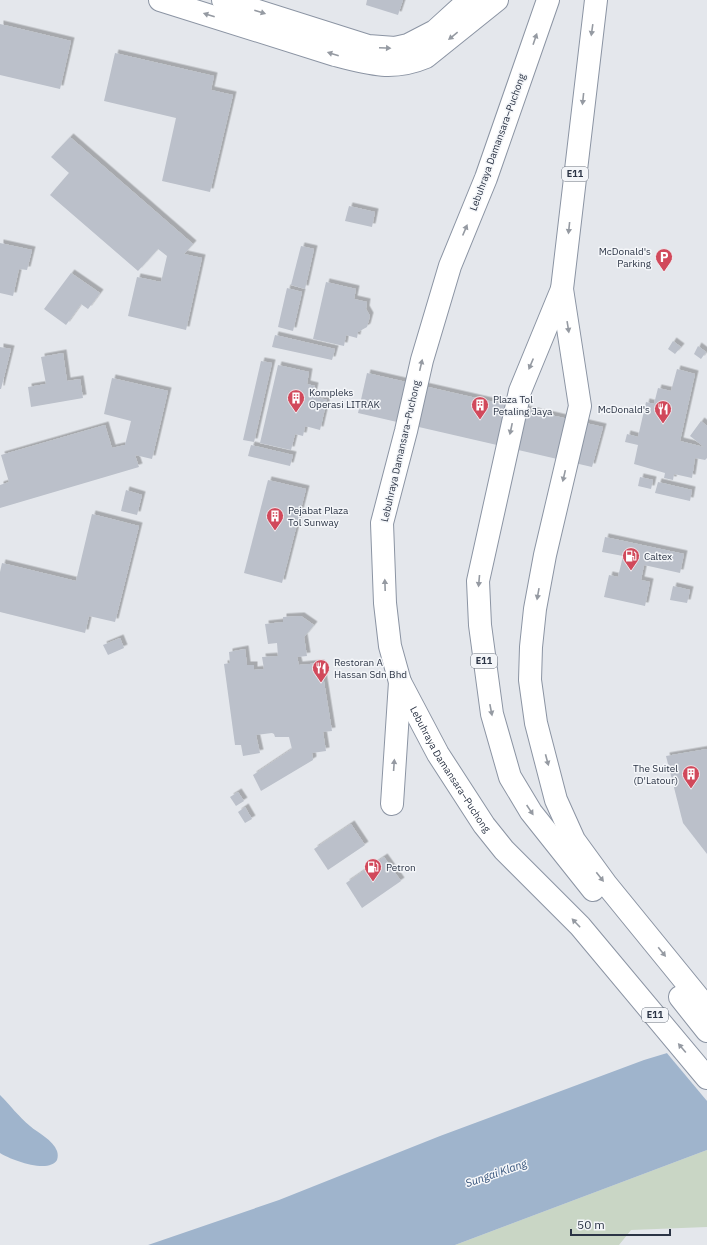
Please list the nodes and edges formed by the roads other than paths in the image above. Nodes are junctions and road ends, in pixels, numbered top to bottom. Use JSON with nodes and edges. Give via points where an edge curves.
{"nodes":[{"id":1,"x":160,"y":0,"type":"edge"},
{"id":2,"x":223,"y":0,"type":"edge"},
{"id":3,"x":548,"y":0,"type":"edge"},
{"id":4,"x":596,"y":0,"type":"edge"},
{"id":5,"x":483,"y":4,"type":"edge"},
{"id":6,"x":562,"y":289,"type":"junction"},
{"id":7,"x":400,"y":682,"type":"junction"},
{"id":8,"x":392,"y":804,"type":"dead end"},
{"id":9,"x":632,"y":927,"type":"junction"},
{"id":10,"x":707,"y":1008,"type":"edge"},
{"id":11,"x":707,"y":1031,"type":"edge"},
{"id":12,"x":707,"y":1078,"type":"edge"}],
"edges":[{"from":5,"to":1,"type":"highway","one_way":true,"via":[[426,57],[397,65],[382,65],[335,55]]},
{"from":2,"to":5,"type":"highway","one_way":true,"via":[[368,46],[395,48],[408,45]]},
{"from":7,"to":3,"type":"highway","name":"Lebuhraya Damansara–Puchong","number":"E11","one_way":true,"via":[[390,646],[385,603],[382,523],[422,360],[450,266],[486,178]]},
{"from":4,"to":6,"type":"highway","number":"E11","one_way":true},
{"from":6,"to":9,"type":"highway","number":"E11","one_way":true,"via":[[580,406],[535,609],[530,680],[536,722],[556,800],[574,840]]},
{"from":6,"to":9,"type":"highway","number":"E11","one_way":true,"via":[[520,390],[511,428],[478,581],[483,655],[492,714],[510,777],[531,812]]},
{"from":8,"to":7,"type":"highway","one_way":true},
{"from":12,"to":7,"type":"highway","name":"Lebuhraya Damansara–Puchong","number":"E11","one_way":true,"via":[[580,926],[504,850],[484,825],[438,754]]},
{"from":9,"to":10,"type":"highway","number":"E11","one_way":true},
{"from":9,"to":11,"type":"highway","number":"E11"}]}
